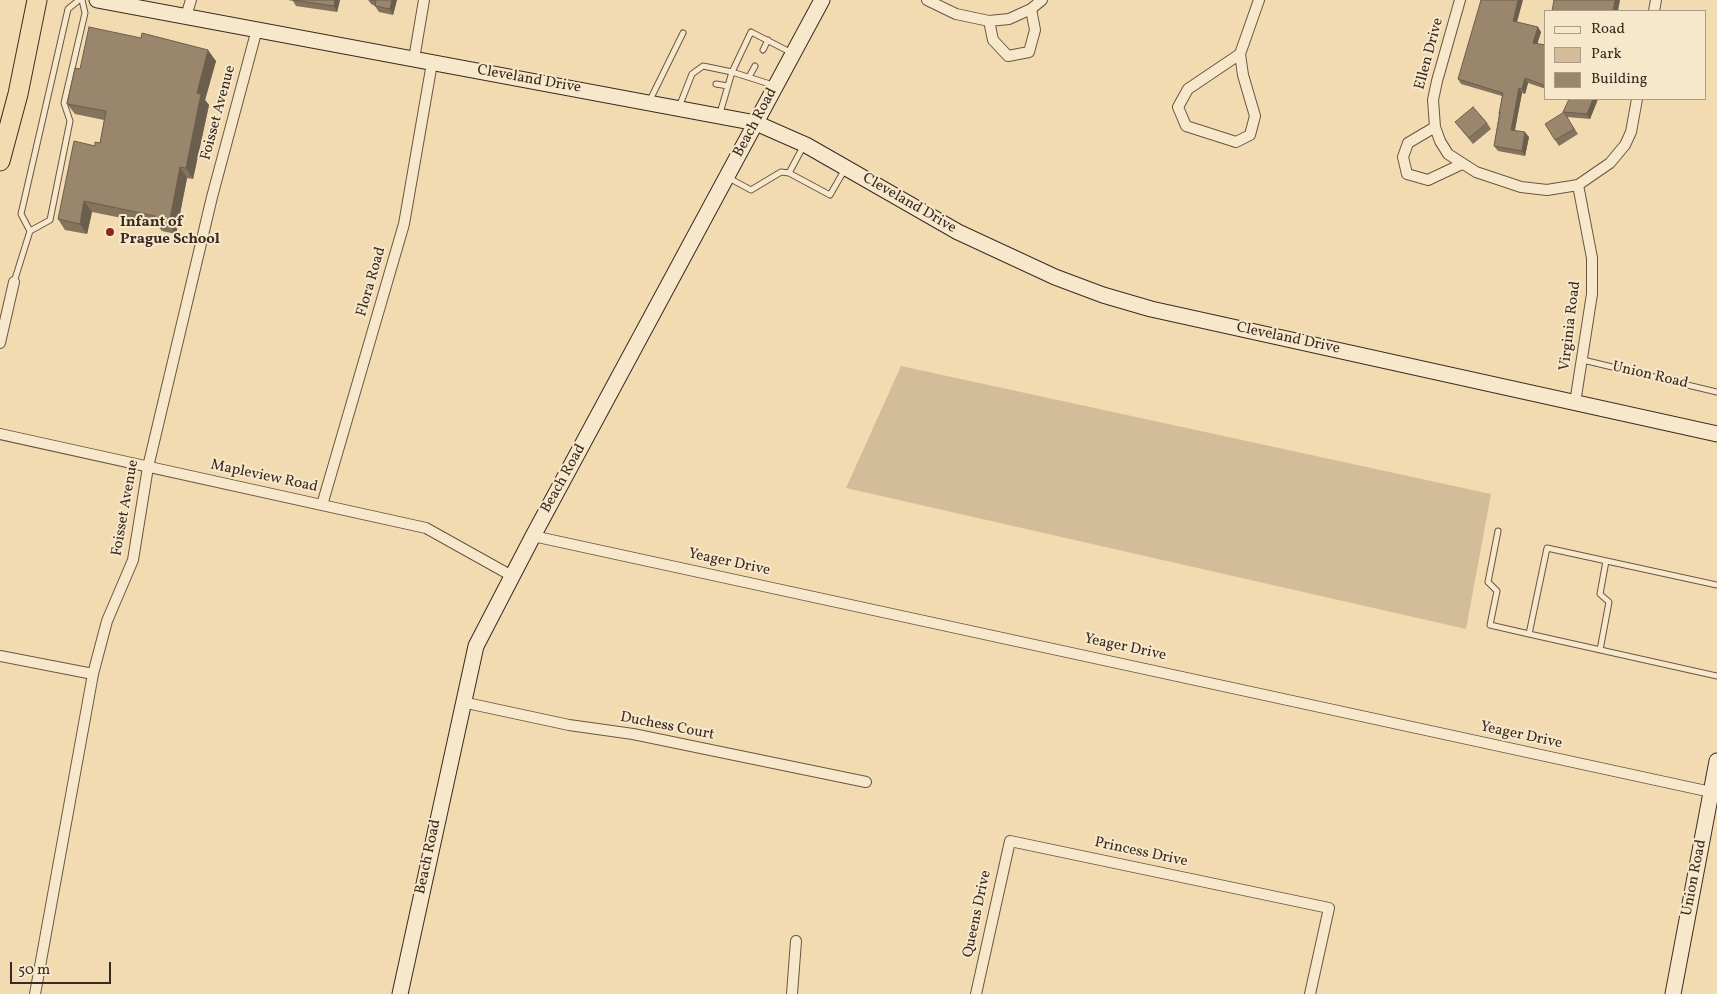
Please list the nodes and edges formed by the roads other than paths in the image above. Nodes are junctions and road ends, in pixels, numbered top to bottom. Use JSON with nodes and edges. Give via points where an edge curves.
{"nodes":[{"id":1,"x":37,"y":0,"type":"edge"},
{"id":2,"x":80,"y":0,"type":"edge"},
{"id":3,"x":97,"y":0,"type":"edge"},
{"id":4,"x":191,"y":0,"type":"edge"},
{"id":5,"x":424,"y":0,"type":"edge"},
{"id":6,"x":822,"y":0,"type":"edge"},
{"id":7,"x":926,"y":0,"type":"edge"},
{"id":8,"x":1042,"y":0,"type":"edge"},
{"id":9,"x":1259,"y":0,"type":"edge"},
{"id":10,"x":1460,"y":0,"type":"edge"},
{"id":11,"x":1031,"y":9,"type":"junction"},
{"id":12,"x":186,"y":16,"type":"junction"},
{"id":13,"x":990,"y":22,"type":"junction"},
{"id":14,"x":257,"y":29,"type":"junction"},
{"id":15,"x":683,"y":33,"type":"dead end"},
{"id":16,"x":768,"y":40,"type":"junction"},
{"id":17,"x":763,"y":50,"type":"dead end"},
{"id":18,"x":794,"y":53,"type":"junction"},
{"id":19,"x":1240,"y":54,"type":"junction"},
{"id":20,"x":414,"y":59,"type":"junction"},
{"id":21,"x":432,"y":63,"type":"junction"},
{"id":22,"x":755,"y":66,"type":"dead end"},
{"id":23,"x":732,"y":72,"type":"junction"},
{"id":24,"x":749,"y":77,"type":"junction"},
{"id":25,"x":690,"y":79,"type":"junction"},
{"id":26,"x":698,"y":80,"type":"dead end"},
{"id":27,"x":716,"y":84,"type":"dead end"},
{"id":28,"x":728,"y":86,"type":"junction"},
{"id":29,"x":776,"y":86,"type":"junction"},
{"id":30,"x":1637,"y":100,"type":"edge"},
{"id":31,"x":649,"y":102,"type":"junction"},
{"id":32,"x":678,"y":108,"type":"junction"},
{"id":33,"x":719,"y":116,"type":"junction"},
{"id":34,"x":756,"y":123,"type":"junction"},
{"id":35,"x":1434,"y":127,"type":"junction"},
{"id":36,"x":804,"y":144,"type":"junction"},
{"id":37,"x":0,"y":161,"type":"edge"},
{"id":38,"x":1462,"y":164,"type":"junction"},
{"id":39,"x":846,"y":168,"type":"junction"},
{"id":40,"x":789,"y":173,"type":"junction"},
{"id":41,"x":727,"y":177,"type":"junction"},
{"id":42,"x":1578,"y":185,"type":"junction"},
{"id":43,"x":30,"y":231,"type":"junction"},
{"id":44,"x":14,"y":282,"type":"joint"},
{"id":45,"x":0,"y":343,"type":"edge"},
{"id":46,"x":1583,"y":360,"type":"junction"},
{"id":47,"x":1717,"y":392,"type":"edge"},
{"id":48,"x":1575,"y":403,"type":"junction"},
{"id":49,"x":0,"y":434,"type":"edge"},
{"id":50,"x":1717,"y":434,"type":"edge"},
{"id":51,"x":148,"y":467,"type":"junction"},
{"id":52,"x":322,"y":505,"type":"junction"},
{"id":53,"x":1498,"y":531,"type":"dead end"},
{"id":54,"x":532,"y":536,"type":"junction"},
{"id":55,"x":1606,"y":561,"type":"junction"},
{"id":56,"x":512,"y":576,"type":"junction"},
{"id":57,"x":1717,"y":585,"type":"edge"},
{"id":58,"x":1529,"y":634,"type":"junction"},
{"id":59,"x":1600,"y":650,"type":"junction"},
{"id":60,"x":0,"y":656,"type":"edge"},
{"id":61,"x":93,"y":674,"type":"junction"},
{"id":62,"x":1717,"y":676,"type":"edge"},
{"id":63,"x":462,"y":702,"type":"junction"},
{"id":64,"x":1717,"y":761,"type":"edge"},
{"id":65,"x":866,"y":782,"type":"dead end"},
{"id":66,"x":1711,"y":792,"type":"junction"},
{"id":67,"x":1010,"y":841,"type":"joint"},
{"id":68,"x":796,"y":941,"type":"dead end"},
{"id":69,"x":35,"y":994,"type":"edge"},
{"id":70,"x":400,"y":994,"type":"edge"},
{"id":71,"x":792,"y":994,"type":"edge"},
{"id":72,"x":976,"y":994,"type":"edge"},
{"id":73,"x":1310,"y":994,"type":"edge"},
{"id":74,"x":1673,"y":994,"type":"edge"}],
"edges":[{"from":1,"to":37,"type":"highway","via":[[18,94]]},
{"from":2,"to":43,"type":"lane","via":[[68,9],[21,214]]},
{"from":2,"to":43,"type":"lane","via":[[85,13],[64,103],[70,121],[50,220]]},
{"from":3,"to":12,"type":"street","name":"Cleveland Drive"},
{"from":4,"to":12,"type":"street"},
{"from":5,"to":20,"type":"street"},
{"from":6,"to":18,"type":"street","name":"Beach Road"},
{"from":7,"to":13,"type":"street","via":[[956,14]]},
{"from":8,"to":11,"type":"street"},
{"from":9,"to":19,"type":"street"},
{"from":10,"to":35,"type":"street","name":"Ellen Drive","via":[[1436,81]]},
{"from":11,"to":13,"type":"street","via":[[1009,19]]},
{"from":11,"to":13,"type":"street","via":[[1035,30],[1029,52],[1008,56],[993,40]]},
{"from":12,"to":14,"type":"street","name":"Cleveland Drive"},
{"from":14,"to":20,"type":"street","name":"Cleveland Drive"},
{"from":14,"to":51,"type":"street","name":"Foisset Avenue","via":[[212,197]]},
{"from":15,"to":31,"type":"lane"},
{"from":16,"to":17,"type":"lane"},
{"from":16,"to":18,"type":"lane"},
{"from":16,"to":23,"type":"lane","via":[[751,32]]},
{"from":18,"to":29,"type":"street","name":"Beach Road"},
{"from":19,"to":19,"type":"street","via":[[1255,116],[1250,135],[1236,142],[1186,126],[1178,107],[1188,89]]},
{"from":20,"to":21,"type":"street","name":"Cleveland Drive"},
{"from":21,"to":31,"type":"street","name":"Cleveland Drive"},
{"from":21,"to":52,"type":"street","name":"Flora Road","via":[[404,224]]},
{"from":22,"to":24,"type":"lane"},
{"from":23,"to":24,"type":"lane"},
{"from":23,"to":25,"type":"lane","via":[[703,66]]},
{"from":23,"to":28,"type":"lane"},
{"from":24,"to":29,"type":"lane"},
{"from":25,"to":26,"type":"lane"},
{"from":25,"to":32,"type":"lane"},
{"from":27,"to":28,"type":"lane"},
{"from":28,"to":33,"type":"lane"},
{"from":29,"to":34,"type":"street","name":"Beach Road"},
{"from":30,"to":42,"type":"street","via":[[1631,132],[1625,145],[1610,163]]},
{"from":31,"to":32,"type":"street","name":"Cleveland Drive"},
{"from":32,"to":33,"type":"street","name":"Cleveland Drive"},
{"from":33,"to":34,"type":"street","name":"Cleveland Drive"},
{"from":34,"to":36,"type":"street","name":"Cleveland Drive"},
{"from":34,"to":41,"type":"street","name":"Beach Road"},
{"from":35,"to":38,"type":"street","name":"Ellen Drive","via":[[1448,154]]},
{"from":35,"to":38,"type":"street","via":[[1408,143],[1403,157],[1407,174],[1428,180]]},
{"from":36,"to":39,"type":"street","name":"Cleveland Drive"},
{"from":36,"to":40,"type":"lane"},
{"from":38,"to":42,"type":"street","name":"Ellen Drive","via":[[1521,187],[1547,190]]},
{"from":39,"to":40,"type":"lane","via":[[830,195]]},
{"from":39,"to":48,"type":"street","name":"Cleveland Drive","via":[[958,232],[1055,277],[1103,294],[1151,309]]},
{"from":40,"to":41,"type":"lane","via":[[781,172],[751,190]]},
{"from":41,"to":54,"type":"street","name":"Beach Road"},
{"from":42,"to":46,"type":"street","name":"Virginia Road","via":[[1592,273],[1592,301]]},
{"from":43,"to":44,"type":"lane"},
{"from":44,"to":45,"type":"street"},
{"from":46,"to":47,"type":"lane","name":"Union Road"},
{"from":46,"to":48,"type":"street","name":"Virginia Road"},
{"from":48,"to":50,"type":"street","name":"Cleveland Drive"},
{"from":49,"to":51,"type":"street","name":"Mapleview Road"},
{"from":51,"to":52,"type":"street","name":"Mapleview Road"},
{"from":51,"to":61,"type":"street","name":"Foisset Avenue","via":[[133,560],[107,621]]},
{"from":52,"to":56,"type":"street","name":"Mapleview Road","via":[[426,528]]},
{"from":53,"to":58,"type":"lane","via":[[1488,582],[1497,591],[1490,625]]},
{"from":54,"to":56,"type":"street","name":"Beach Road"},
{"from":54,"to":66,"type":"street","name":"Yeager Drive"},
{"from":55,"to":57,"type":"lane"},
{"from":55,"to":58,"type":"lane","via":[[1547,548]]},
{"from":55,"to":59,"type":"lane","via":[[1600,594],[1610,602]]},
{"from":56,"to":63,"type":"street","name":"Beach Road","via":[[476,646]]},
{"from":58,"to":59,"type":"lane"},
{"from":59,"to":62,"type":"lane"},
{"from":60,"to":61,"type":"street"},
{"from":61,"to":69,"type":"street","name":"Foisset Avenue"},
{"from":63,"to":65,"type":"street","name":"Duchess Court"},
{"from":63,"to":70,"type":"street","name":"Beach Road"},
{"from":64,"to":66,"type":"street","name":"Union Road"},
{"from":66,"to":74,"type":"street","name":"Union Road"},
{"from":67,"to":72,"type":"street","name":"Queens Drive"},
{"from":67,"to":73,"type":"street","name":"Princess Drive","via":[[1329,908]]},
{"from":68,"to":71,"type":"street"}]}
